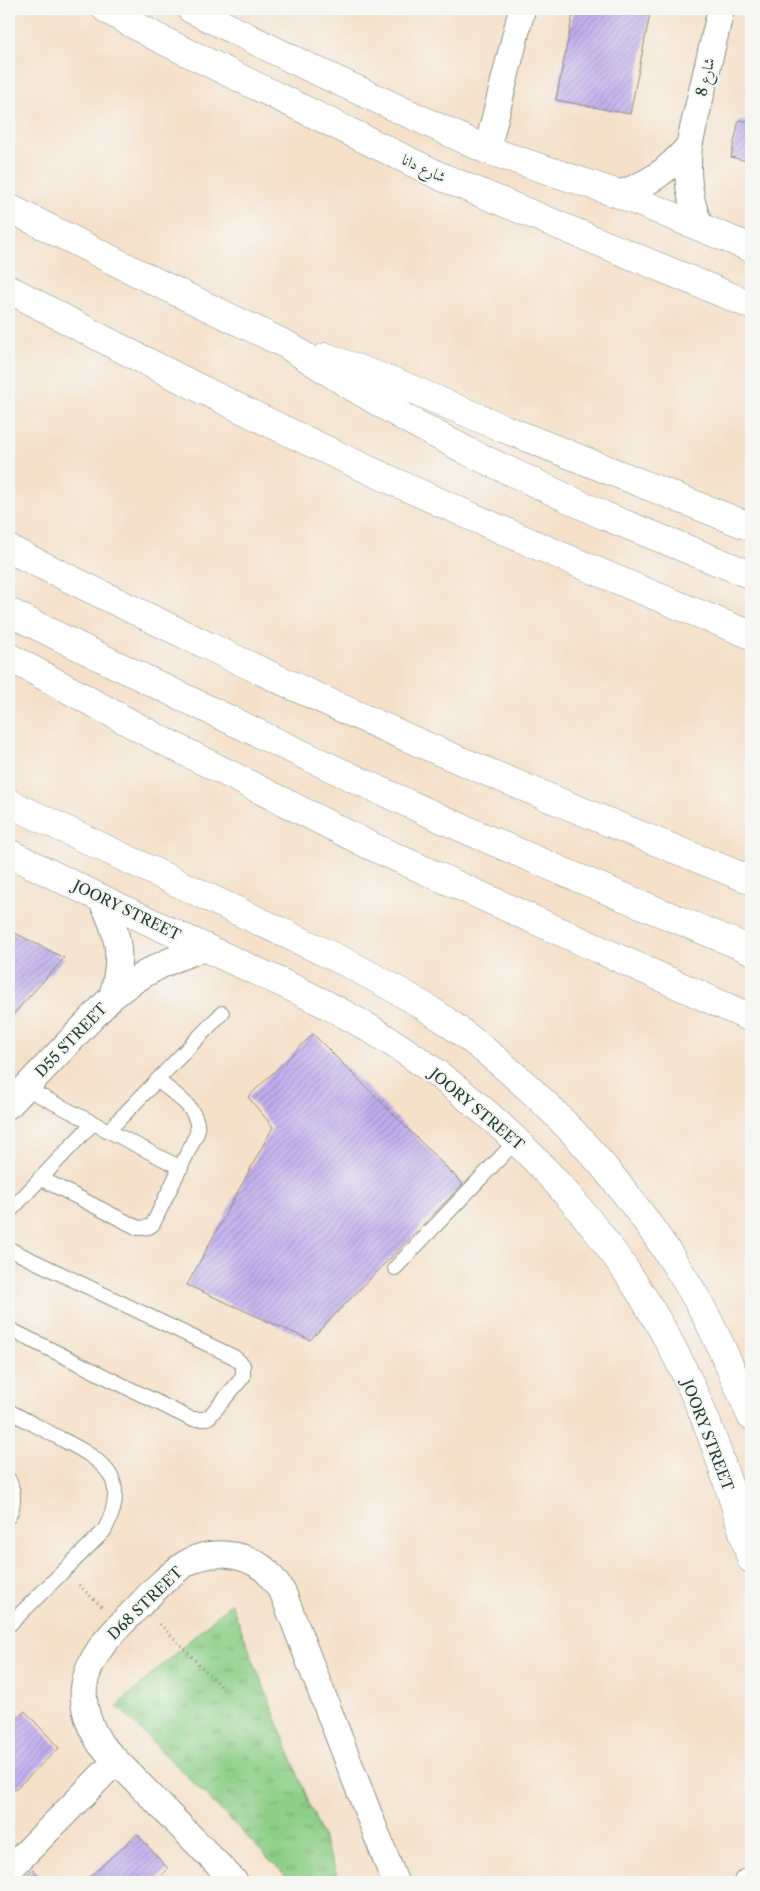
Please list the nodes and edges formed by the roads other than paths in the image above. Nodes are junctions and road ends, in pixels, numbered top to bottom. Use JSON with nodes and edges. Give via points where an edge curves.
{"nodes":[{"id":1,"x":106,"y":9,"type":"edge"},
{"id":2,"x":522,"y":9,"type":"edge"},
{"id":3,"x":721,"y":9,"type":"edge"},
{"id":4,"x":205,"y":12,"type":"edge"},
{"id":5,"x":689,"y":146,"type":"junction"},
{"id":6,"x":487,"y":150,"type":"junction"},
{"id":7,"x":619,"y":194,"type":"junction"},
{"id":8,"x":9,"y":208,"type":"edge"},
{"id":9,"x":700,"y":226,"type":"junction"},
{"id":10,"x":751,"y":248,"type":"edge"},
{"id":11,"x":9,"y":289,"type":"edge"},
{"id":12,"x":751,"y":305,"type":"edge"},
{"id":13,"x":287,"y":345,"type":"junction"},
{"id":14,"x":751,"y":527,"type":"edge"},
{"id":15,"x":9,"y":548,"type":"edge"},
{"id":16,"x":751,"y":575,"type":"edge"},
{"id":17,"x":9,"y":612,"type":"edge"},
{"id":18,"x":751,"y":635,"type":"edge"},
{"id":19,"x":9,"y":657,"type":"edge"},
{"id":20,"x":9,"y":803,"type":"edge"},
{"id":21,"x":9,"y":852,"type":"edge"},
{"id":22,"x":751,"y":880,"type":"edge"},
{"id":23,"x":101,"y":899,"type":"junction"},
{"id":24,"x":206,"y":948,"type":"junction"},
{"id":25,"x":751,"y":950,"type":"edge"},
{"id":26,"x":112,"y":997,"type":"junction"},
{"id":27,"x":222,"y":1013,"type":"dead end"},
{"id":28,"x":751,"y":1018,"type":"edge"},
{"id":29,"x":157,"y":1080,"type":"junction"},
{"id":30,"x":17,"y":1096,"type":"edge"},
{"id":31,"x":93,"y":1123,"type":"junction"},
{"id":32,"x":108,"y":1131,"type":"junction"},
{"id":33,"x":517,"y":1140,"type":"junction"},
{"id":34,"x":181,"y":1168,"type":"junction"},
{"id":35,"x":40,"y":1178,"type":"junction"},
{"id":36,"x":9,"y":1212,"type":"edge"},
{"id":37,"x":9,"y":1249,"type":"edge"},
{"id":38,"x":395,"y":1268,"type":"dead end"},
{"id":39,"x":9,"y":1328,"type":"edge"},
{"id":40,"x":9,"y":1411,"type":"edge"},
{"id":41,"x":751,"y":1416,"type":"edge"},
{"id":42,"x":9,"y":1480,"type":"edge"},
{"id":43,"x":9,"y":1516,"type":"edge"},
{"id":44,"x":751,"y":1559,"type":"edge"},
{"id":45,"x":9,"y":1625,"type":"edge"},
{"id":46,"x":116,"y":1761,"type":"junction"},
{"id":47,"x":9,"y":1870,"type":"edge"},
{"id":48,"x":751,"y":1881,"type":"edge"},
{"id":49,"x":235,"y":1882,"type":"edge"},
{"id":50,"x":395,"y":1882,"type":"edge"},
{"id":51,"x":747,"y":1882,"type":"edge"}],
"edges":[{"from":1,"to":12,"type":"main road","name":"شارع دانا","via":[[156,37],[442,177]]},
{"from":2,"to":6,"type":"street"},
{"from":3,"to":5,"type":"street","name":"شارع 8"},
{"from":4,"to":6,"type":"main road","via":[[306,66]]},
{"from":5,"to":7,"type":"street","name":"شارع 8","via":[[658,177]]},
{"from":5,"to":9,"type":"street","name":"شارع 8","via":[[688,187]]},
{"from":6,"to":7,"type":"main road"},
{"from":7,"to":9,"type":"main road"},
{"from":8,"to":13,"type":"main road"},
{"from":9,"to":10,"type":"main road"},
{"from":11,"to":18,"type":"main road","via":[[346,459],[505,532]]},
{"from":13,"to":14,"type":"main road","via":[[397,383]]},
{"from":13,"to":16,"type":"main road","via":[[361,392],[469,452],[605,516]]},
{"from":15,"to":22,"type":"main road","via":[[257,669],[414,740]]},
{"from":17,"to":25,"type":"main road","via":[[294,751],[450,822]]},
{"from":19,"to":28,"type":"main road","via":[[160,739],[371,846]]},
{"from":20,"to":41,"type":"main road","via":[[345,962],[449,1022],[496,1059],[582,1142],[664,1247],[699,1304]]},
{"from":21,"to":23,"type":"main road","name":"JOORY STREET"},
{"from":23,"to":24,"type":"main road","name":"JOORY STREET"},
{"from":23,"to":26,"type":"street","name":"D55 STREET","via":[[118,937],[120,957]]},
{"from":24,"to":26,"type":"street","name":"D55 STREET","via":[[146,971]]},
{"from":24,"to":33,"type":"main road","name":"JOORY STREET","via":[[312,997],[367,1027],[420,1061]]},
{"from":26,"to":30,"type":"street","name":"D55 STREET"},
{"from":27,"to":29,"type":"lane"},
{"from":29,"to":32,"type":"lane"},
{"from":29,"to":34,"type":"lane","via":[[198,1120],[197,1133]]},
{"from":30,"to":31,"type":"lane"},
{"from":31,"to":32,"type":"lane"},
{"from":31,"to":35,"type":"lane"},
{"from":32,"to":34,"type":"lane"},
{"from":33,"to":38,"type":"lane"},
{"from":33,"to":44,"type":"main road","name":"JOORY STREET","via":[[606,1241],[674,1352],[707,1424]]},
{"from":34,"to":35,"type":"lane","via":[[157,1219],[143,1228]]},
{"from":35,"to":36,"type":"lane"},
{"from":37,"to":39,"type":"lane","via":[[234,1357],[243,1365],[243,1377],[209,1417],[191,1419]]},
{"from":40,"to":45,"type":"lane","via":[[99,1460],[114,1486],[116,1502],[104,1531]]},
{"from":42,"to":43,"type":"lane","via":[[14,1500]]},
{"from":46,"to":47,"type":"street"},
{"from":46,"to":49,"type":"street","name":"D68 STREET"},
{"from":46,"to":50,"type":"street","name":"D68 STREET","via":[[101,1745],[85,1708],[84,1688],[98,1650],[120,1624],[187,1563],[218,1554],[248,1560],[263,1568],[283,1593]]},
{"from":48,"to":51,"type":"street"}]}
